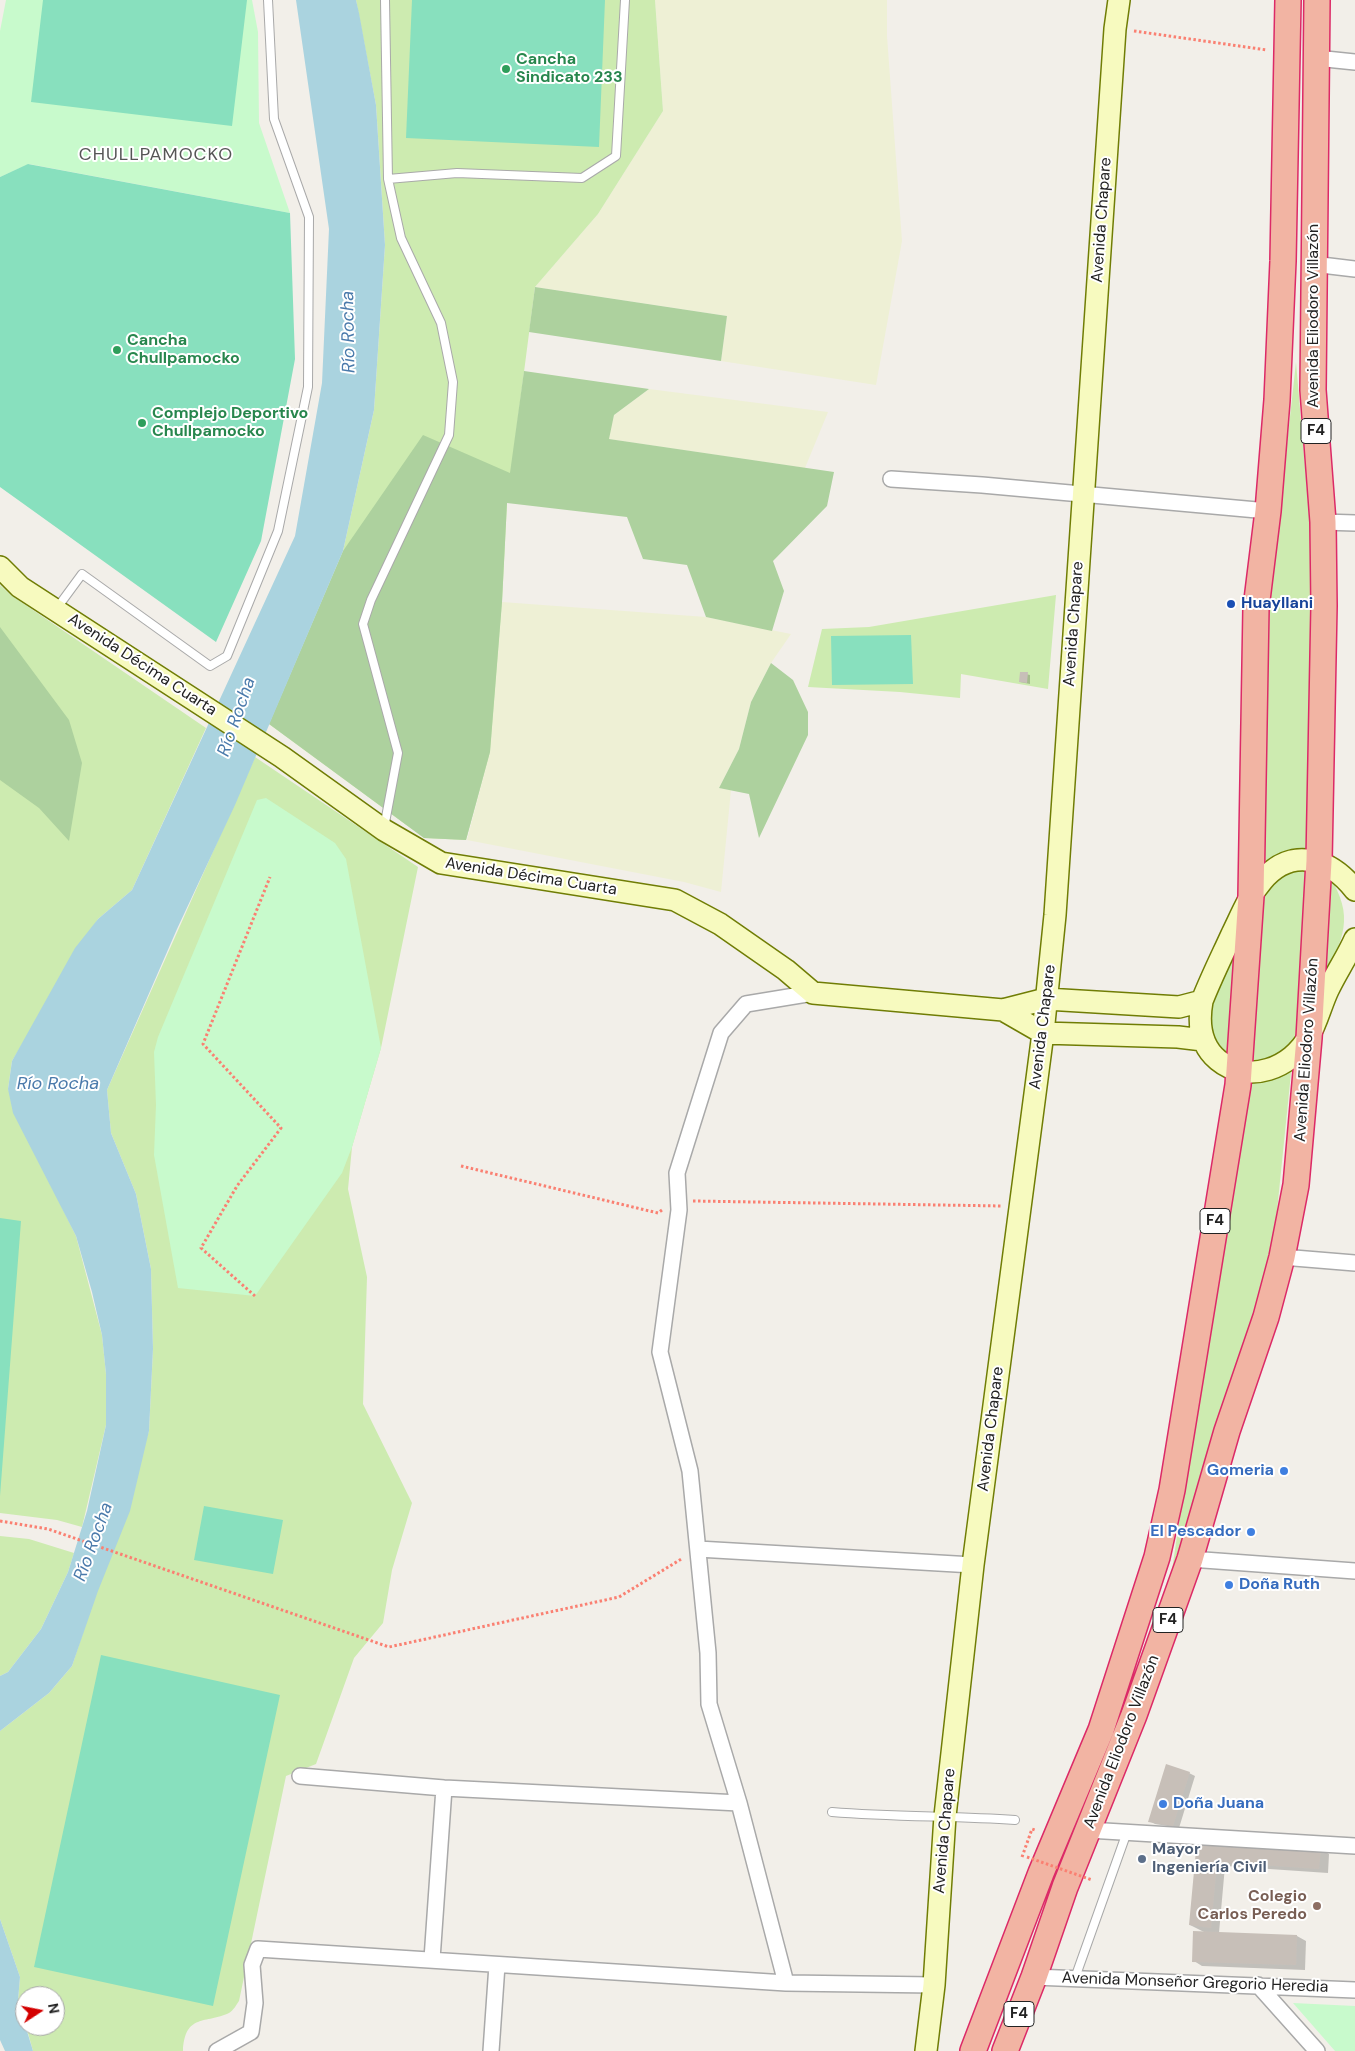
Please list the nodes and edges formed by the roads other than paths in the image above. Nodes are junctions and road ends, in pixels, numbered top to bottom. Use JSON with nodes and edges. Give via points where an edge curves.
{"nodes":[{"id":1,"x":268,"y":0,"type":"edge"},
{"id":2,"x":385,"y":0,"type":"edge"},
{"id":3,"x":625,"y":0,"type":"edge"},
{"id":4,"x":1119,"y":0,"type":"edge"},
{"id":5,"x":1288,"y":0,"type":"edge"},
{"id":6,"x":1317,"y":0,"type":"edge"},
{"id":7,"x":1316,"y":58,"type":"junction"},
{"id":8,"x":1355,"y":62,"type":"edge"},
{"id":9,"x":388,"y":179,"type":"junction"},
{"id":10,"x":1313,"y":264,"type":"junction"},
{"id":11,"x":1355,"y":269,"type":"edge"},
{"id":12,"x":891,"y":479,"type":"dead end"},
{"id":13,"x":1082,"y":495,"type":"junction"},
{"id":14,"x":1268,"y":511,"type":"junction"},
{"id":15,"x":1323,"y":522,"type":"junction"},
{"id":16,"x":1355,"y":523,"type":"edge"},
{"id":17,"x":0,"y":567,"type":"edge"},
{"id":18,"x":55,"y":610,"type":"junction"},
{"id":19,"x":384,"y":830,"type":"junction"},
{"id":20,"x":1319,"y":861,"type":"junction"},
{"id":21,"x":1355,"y":890,"type":"edge"},
{"id":22,"x":1251,"y":896,"type":"junction"},
{"id":23,"x":1355,"y":939,"type":"edge"},
{"id":24,"x":813,"y":993,"type":"junction"},
{"id":25,"x":1046,"y":999,"type":"junction"},
{"id":26,"x":1202,"y":1001,"type":"junction"},
{"id":27,"x":1003,"y":1010,"type":"junction"},
{"id":28,"x":1043,"y":1032,"type":"junction"},
{"id":29,"x":1309,"y":1038,"type":"junction"},
{"id":30,"x":1203,"y":1040,"type":"junction"},
{"id":31,"x":1240,"y":1072,"type":"junction"},
{"id":32,"x":1282,"y":1257,"type":"junction"},
{"id":33,"x":1355,"y":1263,"type":"edge"},
{"id":34,"x":698,"y":1549,"type":"junction"},
{"id":35,"x":1190,"y":1559,"type":"junction"},
{"id":36,"x":973,"y":1565,"type":"junction"},
{"id":37,"x":1355,"y":1571,"type":"edge"},
{"id":38,"x":300,"y":1776,"type":"dead end"},
{"id":39,"x":444,"y":1788,"type":"junction"},
{"id":40,"x":739,"y":1803,"type":"junction"},
{"id":41,"x":832,"y":1812,"type":"dead end"},
{"id":42,"x":945,"y":1816,"type":"junction"},
{"id":43,"x":1015,"y":1820,"type":"dead end"},
{"id":44,"x":1088,"y":1830,"type":"junction"},
{"id":45,"x":1127,"y":1832,"type":"junction"},
{"id":46,"x":1355,"y":1846,"type":"edge"},
{"id":47,"x":432,"y":1959,"type":"junction"},
{"id":48,"x":497,"y":1965,"type":"junction"},
{"id":49,"x":1034,"y":1977,"type":"junction"},
{"id":50,"x":1075,"y":1978,"type":"junction"},
{"id":51,"x":786,"y":1983,"type":"junction"},
{"id":52,"x":934,"y":1985,"type":"junction"},
{"id":53,"x":1258,"y":1985,"type":"junction"},
{"id":54,"x":1355,"y":1990,"type":"edge"},
{"id":55,"x":217,"y":2051,"type":"edge"},
{"id":56,"x":491,"y":2051,"type":"edge"},
{"id":57,"x":926,"y":2051,"type":"edge"},
{"id":58,"x":973,"y":2051,"type":"edge"},
{"id":59,"x":1005,"y":2051,"type":"edge"},
{"id":60,"x":1317,"y":2051,"type":"edge"}],
"edges":[{"from":1,"to":18,"type":"lane","via":[[274,119],[309,217],[308,387],[278,531],[227,656],[210,666],[82,574]]},
{"from":2,"to":9,"type":"lane"},
{"from":3,"to":9,"type":"lane","via":[[616,156],[582,178],[457,173]]},
{"from":4,"to":13,"type":"main road","name":"Avenida Chapare"},
{"from":5,"to":14,"type":"highway","name":"Avenida Eliodoro Villazón","number":"F4","via":[[1283,271]]},
{"from":6,"to":7,"type":"highway","name":"Avenida Eliodoro Villazón","number":"F4"},
{"from":7,"to":8,"type":"street"},
{"from":7,"to":10,"type":"highway","name":"Avenida Eliodoro Villazón","number":"F4"},
{"from":9,"to":19,"type":"lane","via":[[401,238],[441,323],[453,382],[449,435],[371,600],[363,624],[398,753]]},
{"from":10,"to":11,"type":"street"},
{"from":10,"to":15,"type":"highway","name":"Avenida Eliodoro Villazón","number":"F4","via":[[1312,390]]},
{"from":12,"to":13,"type":"street"},
{"from":13,"to":14,"type":"street"},
{"from":13,"to":25,"type":"main road","name":"Avenida Chapare","via":[[1055,915]]},
{"from":14,"to":22,"type":"highway","name":"Avenida Eliodoro Villazón","number":"F4","via":[[1256,608]]},
{"from":15,"to":16,"type":"street"},
{"from":15,"to":20,"type":"highway","name":"Avenida Eliodoro Villazón","number":"F4"},
{"from":17,"to":18,"type":"main road","name":"Avenida Décima Cuarta","via":[[20,587]]},
{"from":18,"to":19,"type":"main road","name":"Avenida Décima Cuarta","via":[[282,757]]},
{"from":19,"to":24,"type":"main road","name":"Avenida Décima Cuarta","via":[[441,863],[675,900],[720,924]]},
{"from":20,"to":21,"type":"main road","via":[[1332,867]]},
{"from":20,"to":22,"type":"main road","via":[[1288,862],[1274,869]]},
{"from":20,"to":29,"type":"highway","name":"Avenida Eliodoro Villazón","number":"F4"},
{"from":22,"to":26,"type":"main road"},
{"from":22,"to":31,"type":"highway","name":"Avenida Eliodoro Villazón","number":"F4"},
{"from":23,"to":29,"type":"main road","via":[[1328,991]]},
{"from":24,"to":27,"type":"main road"},
{"from":24,"to":34,"type":"street","via":[[746,1004],[720,1033],[677,1174],[678,1201],[660,1352],[690,1471]]},
{"from":25,"to":26,"type":"main road","via":[[1179,1007]]},
{"from":25,"to":27,"type":"main road"},
{"from":25,"to":28,"type":"main road","name":"Avenida Chapare"},
{"from":26,"to":30,"type":"main road","via":[[1199,1018]]},
{"from":27,"to":28,"type":"main road"},
{"from":28,"to":30,"type":"main road"},
{"from":28,"to":36,"type":"main road","name":"Avenida Chapare"},
{"from":29,"to":31,"type":"main road","via":[[1280,1065],[1268,1071]]},
{"from":29,"to":32,"type":"highway","name":"Avenida Eliodoro Villazón","number":"F4","via":[[1296,1185]]},
{"from":30,"to":31,"type":"main road","via":[[1215,1057]]},
{"from":31,"to":58,"type":"highway","name":"Avenida Eliodoro Villazón","number":"F4","via":[[1172,1490],[1157,1557],[1101,1730],[1041,1872]]},
{"from":32,"to":33,"type":"street"},
{"from":32,"to":35,"type":"highway","name":"Avenida Eliodoro Villazón","number":"F4"},
{"from":34,"to":36,"type":"street"},
{"from":34,"to":40,"type":"street","via":[[708,1653],[709,1704]]},
{"from":35,"to":37,"type":"street"},
{"from":35,"to":44,"type":"highway","name":"Avenida Eliodoro Villazón","number":"F4"},
{"from":36,"to":42,"type":"main road","name":"Avenida Chapare"},
{"from":38,"to":39,"type":"street"},
{"from":39,"to":40,"type":"street"},
{"from":39,"to":47,"type":"street"},
{"from":40,"to":51,"type":"street"},
{"from":41,"to":42,"type":"lane","via":[[885,1817]]},
{"from":42,"to":43,"type":"lane"},
{"from":42,"to":52,"type":"main road","name":"Avenida Chapare"},
{"from":44,"to":45,"type":"street"},
{"from":44,"to":49,"type":"highway","name":"Avenida Eliodoro Villazón","number":"F4"},
{"from":45,"to":46,"type":"street"},
{"from":45,"to":50,"type":"lane"},
{"from":47,"to":48,"type":"street"},
{"from":47,"to":55,"type":"street","via":[[258,1949],[252,1965],[255,2004],[251,2032]]},
{"from":48,"to":51,"type":"street"},
{"from":48,"to":56,"type":"street"},
{"from":49,"to":50,"type":"street","name":"Avenida Monseñor Gregorio Heredia"},
{"from":49,"to":59,"type":"highway","name":"Avenida Eliodoro Villazón","number":"F4"},
{"from":50,"to":53,"type":"street","name":"Avenida Monseñor Gregorio Heredia"},
{"from":51,"to":52,"type":"street"},
{"from":52,"to":57,"type":"main road","name":"Avenida Chapare"},
{"from":53,"to":54,"type":"street","name":"Avenida Monseñor Gregorio Heredia"},
{"from":53,"to":60,"type":"street"}]}
